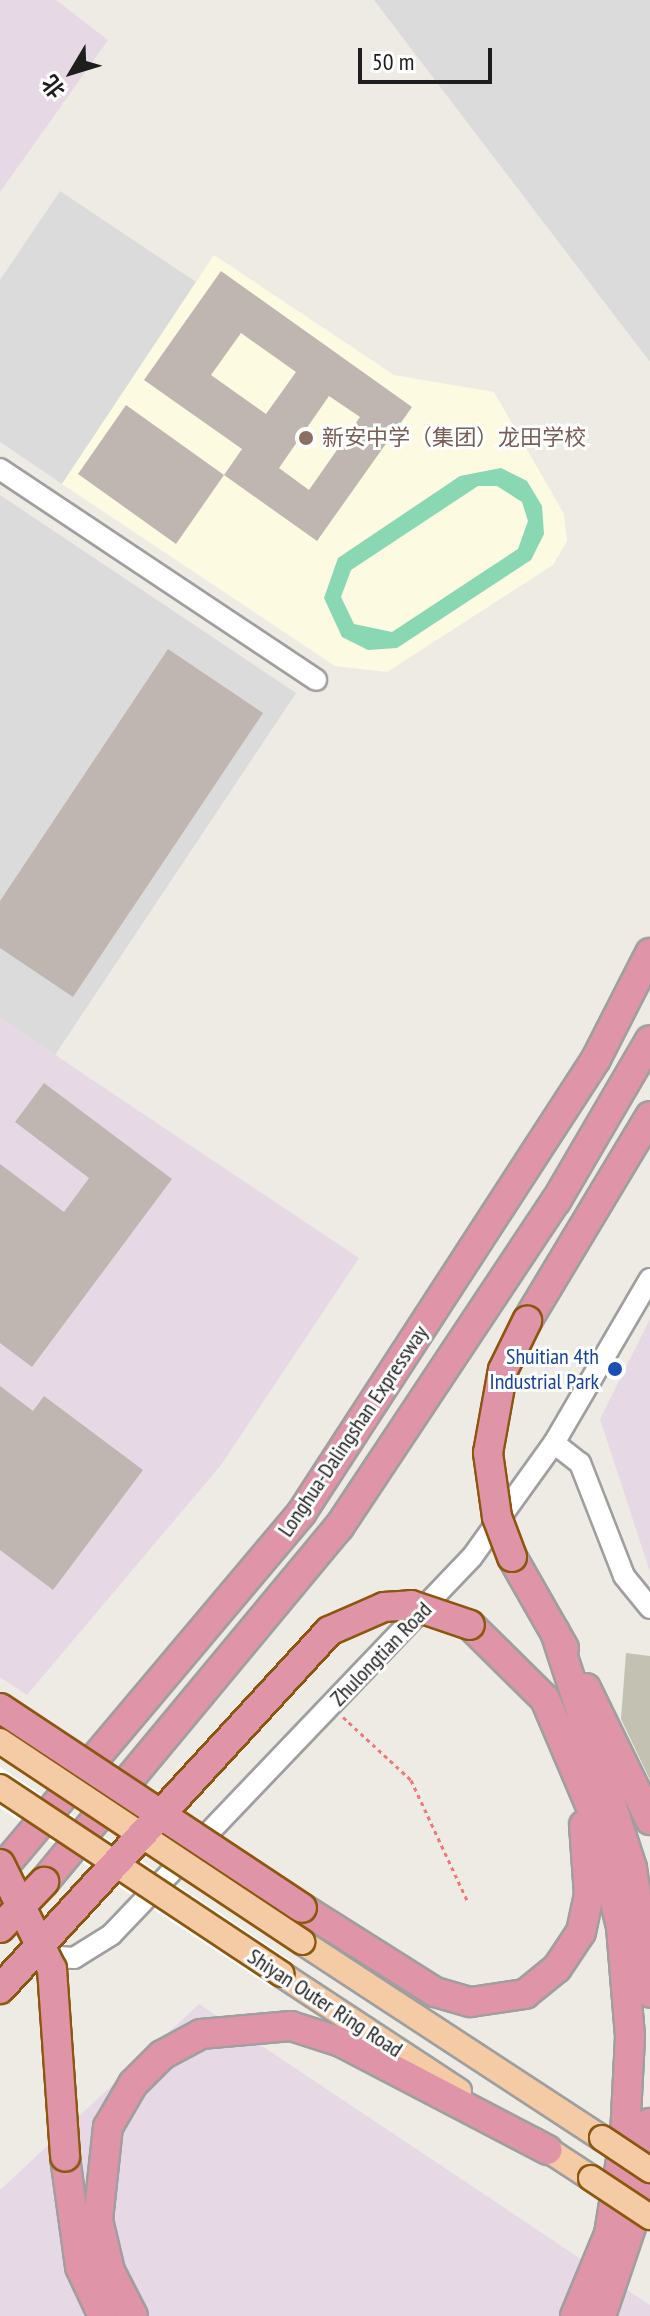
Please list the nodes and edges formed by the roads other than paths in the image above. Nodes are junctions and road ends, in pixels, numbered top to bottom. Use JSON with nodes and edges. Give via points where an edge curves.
{"nodes":[{"id":1,"x":0,"y":469,"type":"edge"},
{"id":2,"x":316,"y":680,"type":"dead end"},
{"id":3,"x":650,"y":953,"type":"edge"},
{"id":4,"x":650,"y":1040,"type":"edge"},
{"id":5,"x":650,"y":1116,"type":"edge"},
{"id":6,"x":650,"y":1279,"type":"edge"},
{"id":7,"x":554,"y":1443,"type":"junction"},
{"id":8,"x":650,"y":1608,"type":"edge"},
{"id":9,"x":555,"y":1632,"type":"junction"},
{"id":10,"x":0,"y":1708,"type":"edge"},
{"id":11,"x":0,"y":1741,"type":"edge"},
{"id":12,"x":580,"y":1772,"type":"junction"},
{"id":13,"x":0,"y":1787,"type":"edge"},
{"id":14,"x":650,"y":1820,"type":"edge"},
{"id":15,"x":5,"y":1863,"type":"edge"},
{"id":16,"x":0,"y":1928,"type":"edge"},
{"id":17,"x":45,"y":1956,"type":"dead end"},
{"id":18,"x":0,"y":1989,"type":"edge"},
{"id":19,"x":650,"y":1993,"type":"edge"},
{"id":20,"x":650,"y":2123,"type":"edge"},
{"id":21,"x":548,"y":2150,"type":"junction"},
{"id":22,"x":650,"y":2170,"type":"edge"},
{"id":23,"x":650,"y":2217,"type":"edge"},
{"id":24,"x":103,"y":2316,"type":"edge"},
{"id":25,"x":133,"y":2316,"type":"edge"},
{"id":26,"x":575,"y":2316,"type":"edge"},
{"id":27,"x":601,"y":2316,"type":"edge"}],
"edges":[{"from":1,"to":2,"type":"street"},
{"from":3,"to":15,"type":"highway","name":"Longhua-Dalingshan Expressway","via":[[596,1059],[302,1512]]},
{"from":4,"to":16,"type":"highway","name":"Longhua-Dalingshan Expressway","bridge":true,"via":[[548,1214],[339,1527]]},
{"from":5,"to":9,"type":"highway","bridge":true,"via":[[503,1370],[488,1453],[497,1517],[512,1557]]},
{"from":6,"to":7,"type":"street","name":"Zhulongtian Road"},
{"from":7,"to":8,"type":"street","via":[[580,1463],[624,1576]]},
{"from":7,"to":17,"type":"street","name":"Zhulongtian Road","via":[[472,1557],[111,1935],[74,1958]]},
{"from":9,"to":14,"type":"highway"},
{"from":9,"to":19,"type":"highway","via":[[632,1868]]},
{"from":10,"to":12,"type":"highway","bridge":true,"via":[[435,1992],[471,2002],[525,1994],[557,1968],[581,1932],[589,1895]]},
{"from":11,"to":22,"type":"main road","name":"Shiyan Outer Ring Road","bridge":true},
{"from":12,"to":18,"type":"highway","bridge":true,"via":[[545,1699],[470,1625],[411,1605],[358,1615],[329,1631]]},
{"from":12,"to":26,"type":"highway","via":[[621,1927],[630,2085],[609,2234]]},
{"from":13,"to":21,"type":"main road","name":"Shiyan Outer Ring Road","bridge":true},
{"from":15,"to":24,"type":"highway","bridge":true,"via":[[52,1969],[65,2157],[80,2267]]},
{"from":20,"to":27,"type":"highway","via":[[638,2207]]},
{"from":21,"to":23,"type":"main road","name":"Shiyan Outer Ring Road","bridge":true},
{"from":21,"to":25,"type":"highway","via":[[341,2042],[291,2026],[201,2034],[162,2055],[133,2084],[108,2127],[97,2177],[98,2220],[110,2271]]}]}
